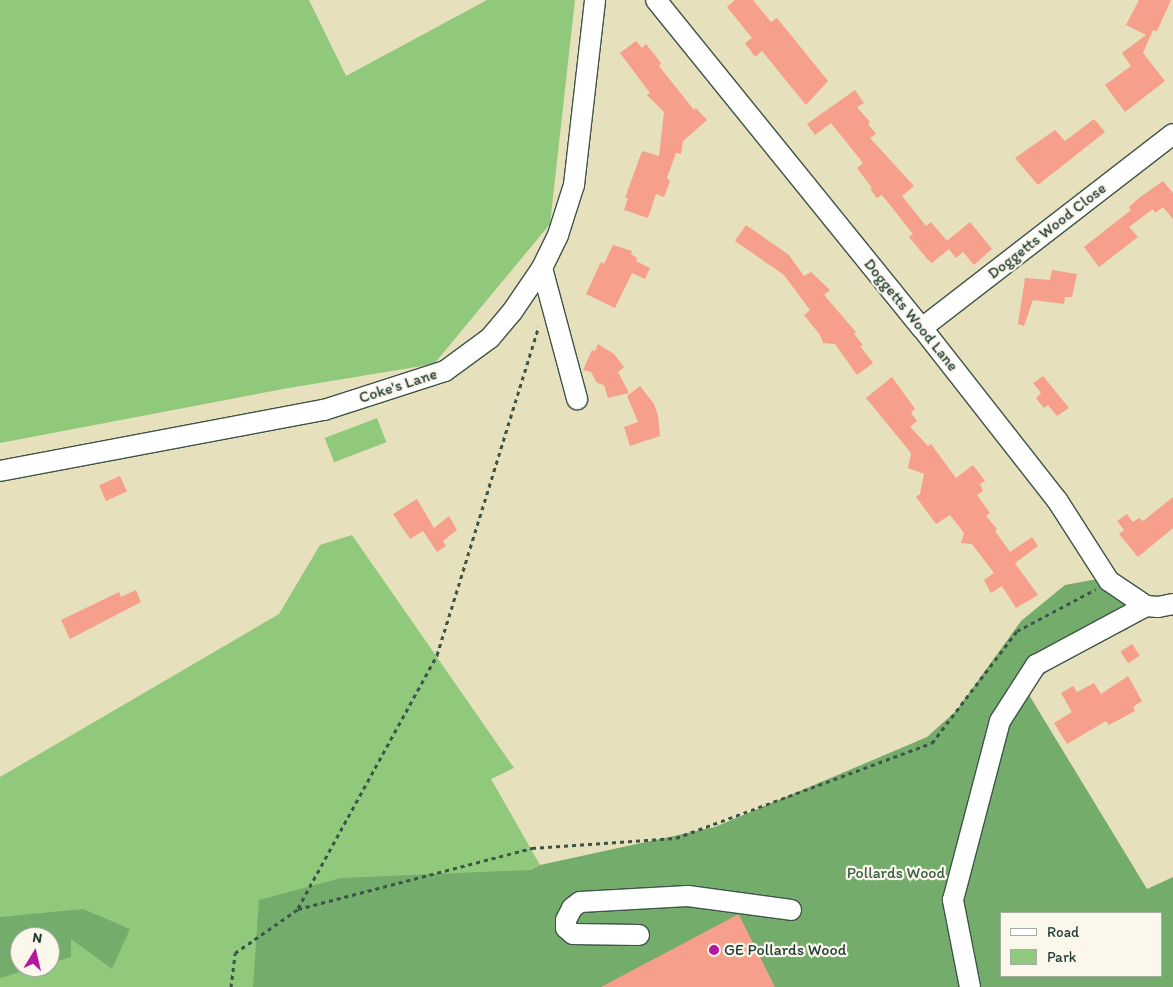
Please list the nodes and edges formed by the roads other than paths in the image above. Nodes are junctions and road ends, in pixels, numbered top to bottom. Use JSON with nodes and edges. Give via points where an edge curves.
{"nodes":[{"id":1,"x":595,"y":0,"type":"edge"},
{"id":2,"x":656,"y":0,"type":"edge"},
{"id":3,"x":1173,"y":134,"type":"edge"},
{"id":4,"x":542,"y":268,"type":"junction"},
{"id":5,"x":922,"y":328,"type":"junction"},
{"id":6,"x":577,"y":399,"type":"dead end"},
{"id":7,"x":0,"y":471,"type":"edge"},
{"id":8,"x":1173,"y":604,"type":"edge"},
{"id":9,"x":1146,"y":606,"type":"junction"},
{"id":10,"x":791,"y":910,"type":"dead end"},
{"id":11,"x":639,"y":935,"type":"dead end"},
{"id":12,"x":970,"y":987,"type":"edge"}],
"edges":[{"from":1,"to":4,"type":"street","name":"Coke's Lane","via":[[574,185],[558,235]]},
{"from":2,"to":5,"type":"street","name":"Doggetts Wood Lane"},
{"from":3,"to":5,"type":"street","name":"Doggetts Wood Close"},
{"from":4,"to":6,"type":"street"},
{"from":4,"to":7,"type":"street","name":"Coke's Lane","via":[[490,338],[445,371],[324,410]]},
{"from":5,"to":9,"type":"street","name":"Doggetts Wood Lane","via":[[1057,500],[1109,581]]},
{"from":8,"to":9,"type":"street"},
{"from":9,"to":12,"type":"street","via":[[1036,665],[1000,721],[953,900]]},
{"from":10,"to":11,"type":"street","via":[[688,896],[580,902],[572,908],[566,920],[566,928],[573,934]]}]}
